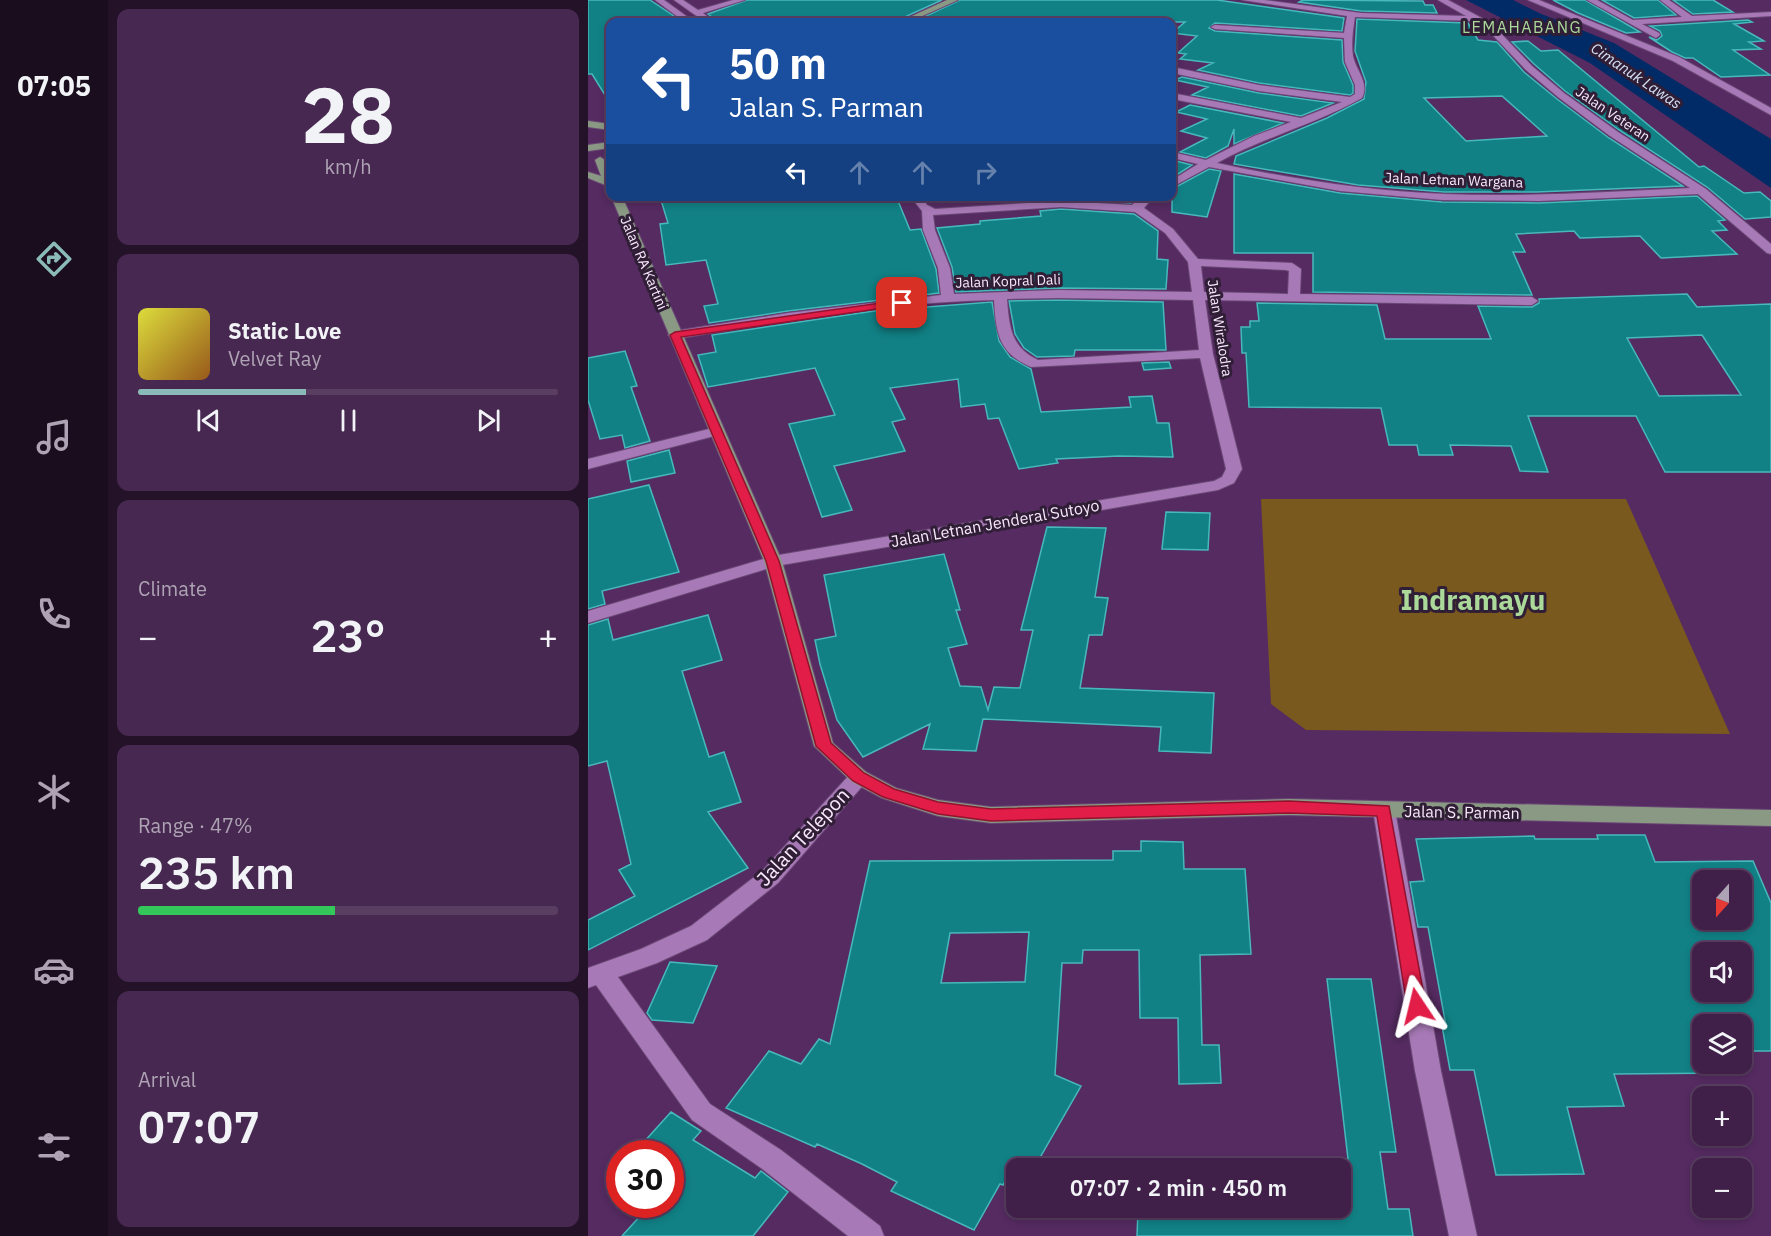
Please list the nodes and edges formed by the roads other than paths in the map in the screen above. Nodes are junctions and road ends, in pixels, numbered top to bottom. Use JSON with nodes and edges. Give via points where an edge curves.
{"nodes":[{"id":1,"x":659,"y":0,"type":"edge"},
{"id":2,"x":696,"y":0,"type":"edge"},
{"id":3,"x":741,"y":0,"type":"edge"},
{"id":4,"x":954,"y":0,"type":"edge"},
{"id":5,"x":1246,"y":0,"type":"edge"},
{"id":6,"x":1442,"y":0,"type":"edge"},
{"id":7,"x":1532,"y":0,"type":"edge"},
{"id":8,"x":1591,"y":0,"type":"edge"},
{"id":9,"x":1664,"y":0,"type":"edge"},
{"id":10,"x":681,"y":2,"type":"edge"},
{"id":11,"x":1734,"y":6,"type":"dead end"},
{"id":12,"x":696,"y":13,"type":"junction"},
{"id":13,"x":1351,"y":14,"type":"junction"},
{"id":14,"x":1771,"y":14,"type":"edge"},
{"id":15,"x":1748,"y":15,"type":"junction"},
{"id":16,"x":686,"y":18,"type":"edge"},
{"id":17,"x":704,"y":18,"type":"edge"},
{"id":18,"x":912,"y":18,"type":"edge"},
{"id":19,"x":1689,"y":18,"type":"junction"},
{"id":20,"x":1479,"y":19,"type":"junction"},
{"id":21,"x":1633,"y":22,"type":"junction"},
{"id":22,"x":1215,"y":27,"type":"dead end"},
{"id":23,"x":1656,"y":35,"type":"dead end"},
{"id":24,"x":1347,"y":36,"type":"junction"},
{"id":25,"x":1176,"y":71,"type":"edge"},
{"id":26,"x":1176,"y":97,"type":"edge"},
{"id":27,"x":1351,"y":100,"type":"junction"},
{"id":28,"x":1771,"y":103,"type":"edge"},
{"id":29,"x":1757,"y":104,"type":"junction"},
{"id":30,"x":1771,"y":112,"type":"edge"},
{"id":31,"x":1302,"y":121,"type":"junction"},
{"id":32,"x":588,"y":125,"type":"edge"},
{"id":33,"x":606,"y":127,"type":"edge"},
{"id":34,"x":606,"y":145,"type":"edge"},
{"id":35,"x":590,"y":147,"type":"edge"},
{"id":36,"x":1176,"y":155,"type":"edge"},
{"id":37,"x":605,"y":159,"type":"edge"},
{"id":38,"x":588,"y":160,"type":"edge"},
{"id":39,"x":1206,"y":164,"type":"junction"},
{"id":40,"x":588,"y":175,"type":"edge"},
{"id":41,"x":606,"y":182,"type":"edge"},
{"id":42,"x":1176,"y":182,"type":"edge"},
{"id":43,"x":1702,"y":191,"type":"junction"},
{"id":44,"x":618,"y":201,"type":"edge"},
{"id":45,"x":919,"y":201,"type":"edge"},
{"id":46,"x":1142,"y":201,"type":"edge"},
{"id":47,"x":1138,"y":209,"type":"junction"},
{"id":48,"x":927,"y":211,"type":"junction"},
{"id":49,"x":1771,"y":250,"type":"edge"},
{"id":50,"x":1194,"y":262,"type":"junction"},
{"id":51,"x":1000,"y":295,"type":"junction"},
{"id":52,"x":1199,"y":296,"type":"junction"},
{"id":53,"x":948,"y":298,"type":"junction"},
{"id":54,"x":1294,"y":298,"type":"junction"},
{"id":55,"x":1532,"y":301,"type":"dead end"},
{"id":56,"x":675,"y":335,"type":"junction"},
{"id":57,"x":1206,"y":354,"type":"junction"},
{"id":58,"x":717,"y":431,"type":"junction"},
{"id":59,"x":588,"y":464,"type":"edge"},
{"id":60,"x":1218,"y":485,"type":"joint"},
{"id":61,"x":773,"y":561,"type":"junction"},
{"id":62,"x":588,"y":616,"type":"edge"},
{"id":63,"x":859,"y":777,"type":"junction"},
{"id":64,"x":1384,"y":810,"type":"junction"},
{"id":65,"x":1771,"y":818,"type":"edge"},
{"id":66,"x":594,"y":975,"type":"edge"},
{"id":67,"x":870,"y":1236,"type":"edge"},
{"id":68,"x":1463,"y":1236,"type":"edge"}],
"edges":[{"from":1,"to":16,"type":"street"},
{"from":2,"to":10,"type":"street"},
{"from":3,"to":12,"type":"street"},
{"from":4,"to":18,"type":"main road"},
{"from":5,"to":13,"type":"street"},
{"from":6,"to":20,"type":"street","name":"Jalan Veteran"},
{"from":7,"to":29,"type":"street","via":[[1676,59]]},
{"from":8,"to":21,"type":"street"},
{"from":9,"to":19,"type":"street"},
{"from":10,"to":12,"type":"street"},
{"from":11,"to":15,"type":"street"},
{"from":12,"to":17,"type":"street"},
{"from":13,"to":20,"type":"street"},
{"from":13,"to":24,"type":"street"},
{"from":14,"to":15,"type":"street"},
{"from":15,"to":19,"type":"street"},
{"from":19,"to":21,"type":"street"},
{"from":20,"to":43,"type":"street","name":"Jalan Veteran","via":[[1561,95]]},
{"from":21,"to":23,"type":"street"},
{"from":22,"to":24,"type":"street"},
{"from":24,"to":27,"type":"street","via":[[1351,66],[1362,91]]},
{"from":25,"to":27,"type":"street"},
{"from":26,"to":31,"type":"street"},
{"from":27,"to":31,"type":"street"},
{"from":28,"to":29,"type":"street"},
{"from":29,"to":30,"type":"street"},
{"from":31,"to":39,"type":"street"},
{"from":32,"to":33,"type":"main road"},
{"from":32,"to":35,"type":"main road"},
{"from":34,"to":35,"type":"main road"},
{"from":36,"to":39,"type":"street","name":"Jalan Letnan Wargana"},
{"from":37,"to":38,"type":"main road"},
{"from":39,"to":42,"type":"street"},
{"from":39,"to":43,"type":"street","name":"Jalan Letnan Wargana","via":[[1287,180],[1416,196],[1482,198]]},
{"from":40,"to":41,"type":"main road"},
{"from":43,"to":49,"type":"street","name":"Jalan Veteran"},
{"from":44,"to":56,"type":"main road","name":"Jalan RA Kartini"},
{"from":45,"to":48,"type":"street"},
{"from":46,"to":47,"type":"street"},
{"from":47,"to":48,"type":"street","via":[[1060,204]]},
{"from":47,"to":50,"type":"street","name":"Jalan Wiralodra","via":[[1169,231]]},
{"from":48,"to":53,"type":"street","via":[[929,230],[944,268]]},
{"from":50,"to":52,"type":"street","name":"Jalan Wiralodra"},
{"from":50,"to":54,"type":"street","via":[[1288,266],[1295,269]]},
{"from":51,"to":52,"type":"street","name":"Jalan Kopral Dali"},
{"from":51,"to":53,"type":"street","name":"Jalan Kopral Dali"},
{"from":51,"to":57,"type":"street","via":[[1004,336],[1013,352],[1025,361],[1036,364]]},
{"from":52,"to":54,"type":"street","name":"Jalan Kopral Dali"},
{"from":52,"to":57,"type":"street","name":"Jalan Wiralodra"},
{"from":53,"to":56,"type":"street","name":"Jalan Kopral Dali"},
{"from":54,"to":55,"type":"street","name":"Jalan Kopral Dali"},
{"from":56,"to":58,"type":"main road","name":"Jalan RA Kartini"},
{"from":57,"to":60,"type":"street","name":"Jalan Wiralodra","via":[[1234,470],[1228,480]]},
{"from":58,"to":59,"type":"street"},
{"from":58,"to":61,"type":"main road","name":"Jalan RA Kartini"},
{"from":60,"to":61,"type":"street","name":"Jalan Letnan Jenderal Sutoyo"},
{"from":61,"to":62,"type":"street","name":"Jalan Letnan Jenderal Sutoyo"},
{"from":61,"to":63,"type":"main road","name":"Jalan S. Parman","via":[[824,746]]},
{"from":63,"to":64,"type":"main road","name":"Jalan S. Parman","via":[[889,793],[938,808],[991,815],[1289,807]]},
{"from":63,"to":66,"type":"street","name":"Jalan Telepon","via":[[770,877],[699,933],[649,957]]},
{"from":64,"to":65,"type":"main road","name":"Jalan S. Parman"},
{"from":64,"to":68,"type":"street","via":[[1428,1071]]},
{"from":66,"to":67,"type":"street","via":[[700,1112],[771,1159]]}]}
